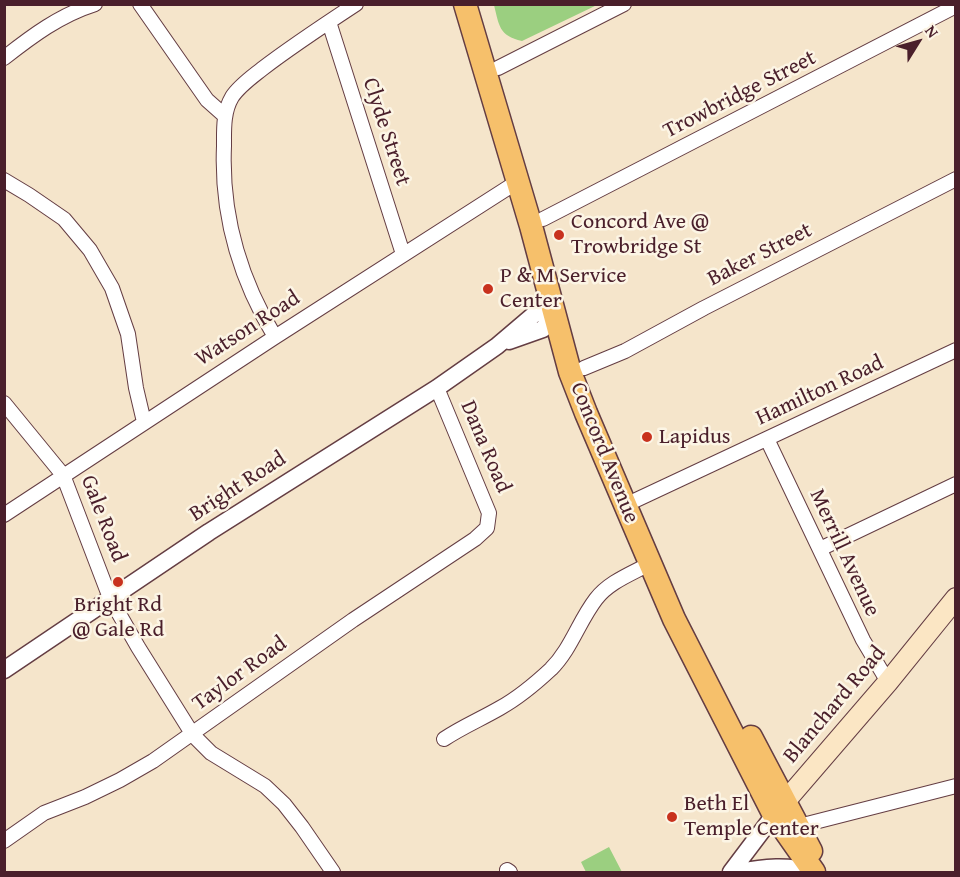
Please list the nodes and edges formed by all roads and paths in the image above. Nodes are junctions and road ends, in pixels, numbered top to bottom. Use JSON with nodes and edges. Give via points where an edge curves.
{"nodes":[{"id":1,"x":95,"y":4,"type":"edge"},
{"id":2,"x":140,"y":4,"type":"edge"},
{"id":3,"x":356,"y":4,"type":"edge"},
{"id":4,"x":465,"y":4,"type":"edge"},
{"id":5,"x":479,"y":4,"type":"edge"},
{"id":6,"x":624,"y":4,"type":"edge"},
{"id":7,"x":956,"y":6,"type":"edge"},
{"id":8,"x":329,"y":22,"type":"junction"},
{"id":9,"x":4,"y":58,"type":"edge"},
{"id":10,"x":491,"y":70,"type":"junction"},
{"id":11,"x":225,"y":116,"type":"junction"},
{"id":12,"x":523,"y":178,"type":"junction"},
{"id":13,"x":956,"y":179,"type":"edge"},
{"id":14,"x":4,"y":180,"type":"edge"},
{"id":15,"x":537,"y":223,"type":"junction"},
{"id":16,"x":403,"y":254,"type":"junction"},
{"id":17,"x":561,"y":310,"type":"junction"},
{"id":18,"x":275,"y":337,"type":"junction"},
{"id":19,"x":956,"y":350,"type":"edge"},
{"id":20,"x":577,"y":370,"type":"junction"},
{"id":21,"x":437,"y":388,"type":"junction"},
{"id":22,"x":4,"y":403,"type":"edge"},
{"id":23,"x":144,"y":422,"type":"junction"},
{"id":24,"x":767,"y":439,"type":"junction"},
{"id":25,"x":63,"y":475,"type":"junction"},
{"id":26,"x":956,"y":484,"type":"edge"},
{"id":27,"x":636,"y":500,"type":"junction"},
{"id":28,"x":4,"y":515,"type":"edge"},
{"id":29,"x":488,"y":523,"type":"joint"},
{"id":30,"x":820,"y":549,"type":"junction"},
{"id":31,"x":650,"y":564,"type":"junction"},
{"id":32,"x":111,"y":598,"type":"junction"},
{"id":33,"x":956,"y":598,"type":"edge"},
{"id":34,"x":4,"y":670,"type":"edge"},
{"id":35,"x":888,"y":682,"type":"junction"},
{"id":36,"x":193,"y":735,"type":"junction"},
{"id":37,"x":444,"y":739,"type":"dead end"},
{"id":38,"x":956,"y":786,"type":"edge"},
{"id":39,"x":780,"y":808,"type":"junction"},
{"id":40,"x":799,"y":826,"type":"junction"},
{"id":41,"x":4,"y":841,"type":"edge"},
{"id":42,"x":333,"y":873,"type":"edge"},
{"id":43,"x":730,"y":873,"type":"edge"},
{"id":44,"x":742,"y":873,"type":"edge"},
{"id":45,"x":814,"y":873,"type":"edge"}],
"edges":[{"from":1,"to":9,"type":"street","via":[[57,20]]},
{"from":2,"to":11,"type":"street","via":[[207,100]]},
{"from":3,"to":8,"type":"street"},
{"from":4,"to":10,"type":"main road","name":"Concord Avenue"},
{"from":5,"to":10,"type":"main road","name":"Concord Avenue"},
{"from":6,"to":10,"type":"street"},
{"from":7,"to":15,"type":"street","name":"Trowbridge Street"},
{"from":8,"to":11,"type":"street","via":[[249,80],[232,97]]},
{"from":8,"to":16,"type":"street","name":"Clyde Street"},
{"from":10,"to":12,"type":"main road","name":"Concord Avenue"},
{"from":11,"to":18,"type":"street","via":[[222,177],[228,217],[251,292]]},
{"from":12,"to":15,"type":"main road","name":"Concord Avenue"},
{"from":12,"to":16,"type":"street","name":"Watson Road"},
{"from":13,"to":20,"type":"street","name":"Baker Street","via":[[625,351]]},
{"from":14,"to":23,"type":"street","via":[[64,219],[90,250],[112,288],[128,334]]},
{"from":15,"to":17,"type":"main road","name":"Concord Avenue"},
{"from":16,"to":18,"type":"street","name":"Watson Road"},
{"from":17,"to":20,"type":"main road","name":"Concord Avenue"},
{"from":17,"to":21,"type":"street","name":"Bright Road","via":[[543,329],[497,346]]},
{"from":18,"to":23,"type":"street","name":"Watson Road"},
{"from":19,"to":24,"type":"street","name":"Hamilton Road"},
{"from":20,"to":27,"type":"main road","name":"Concord Avenue"},
{"from":20,"to":31,"type":"main road","name":"Concord Avenue"},
{"from":21,"to":29,"type":"street","name":"Dana Road","via":[[477,480],[489,513]]},
{"from":21,"to":32,"type":"street","name":"Bright Road"},
{"from":22,"to":25,"type":"street","name":"Gale Road"},
{"from":23,"to":25,"type":"street","name":"Watson Road"},
{"from":24,"to":27,"type":"street","name":"Hamilton Road"},
{"from":24,"to":30,"type":"street","name":"Merrill Avenue"},
{"from":25,"to":28,"type":"street","name":"Watson Road"},
{"from":25,"to":32,"type":"street","name":"Gale Road"},
{"from":26,"to":30,"type":"street"},
{"from":27,"to":39,"type":"main road","name":"Concord Avenue"},
{"from":29,"to":36,"type":"street","name":"Taylor Road","via":[[476,539],[314,647]]},
{"from":30,"to":35,"type":"street","name":"Merrill Avenue","via":[[862,640]]},
{"from":31,"to":37,"type":"street","via":[[610,586],[596,599],[552,668],[501,708]]},
{"from":31,"to":39,"type":"main road","name":"Concord Avenue","via":[[674,619]]},
{"from":32,"to":34,"type":"street","name":"Bright Road"},
{"from":32,"to":36,"type":"street","name":"Gale Road"},
{"from":33,"to":35,"type":"main road","name":"Blanchard Road"},
{"from":35,"to":39,"type":"main road","name":"Blanchard Road"},
{"from":36,"to":41,"type":"street","name":"Taylor Road","via":[[120,780],[44,813]]},
{"from":36,"to":42,"type":"street","name":"Gale Road","via":[[211,753],[265,786],[302,827]]},
{"from":38,"to":40,"type":"street"},
{"from":39,"to":40,"type":"main road","name":"Concord Avenue"},
{"from":39,"to":43,"type":"street","name":"Blanchard Road"},
{"from":39,"to":45,"type":"main road","name":"Concord Avenue"},
{"from":40,"to":45,"type":"main road","name":"Concord Avenue","via":[[809,847]]},
{"from":44,"to":45,"type":"street","via":[[794,868]]}]}
